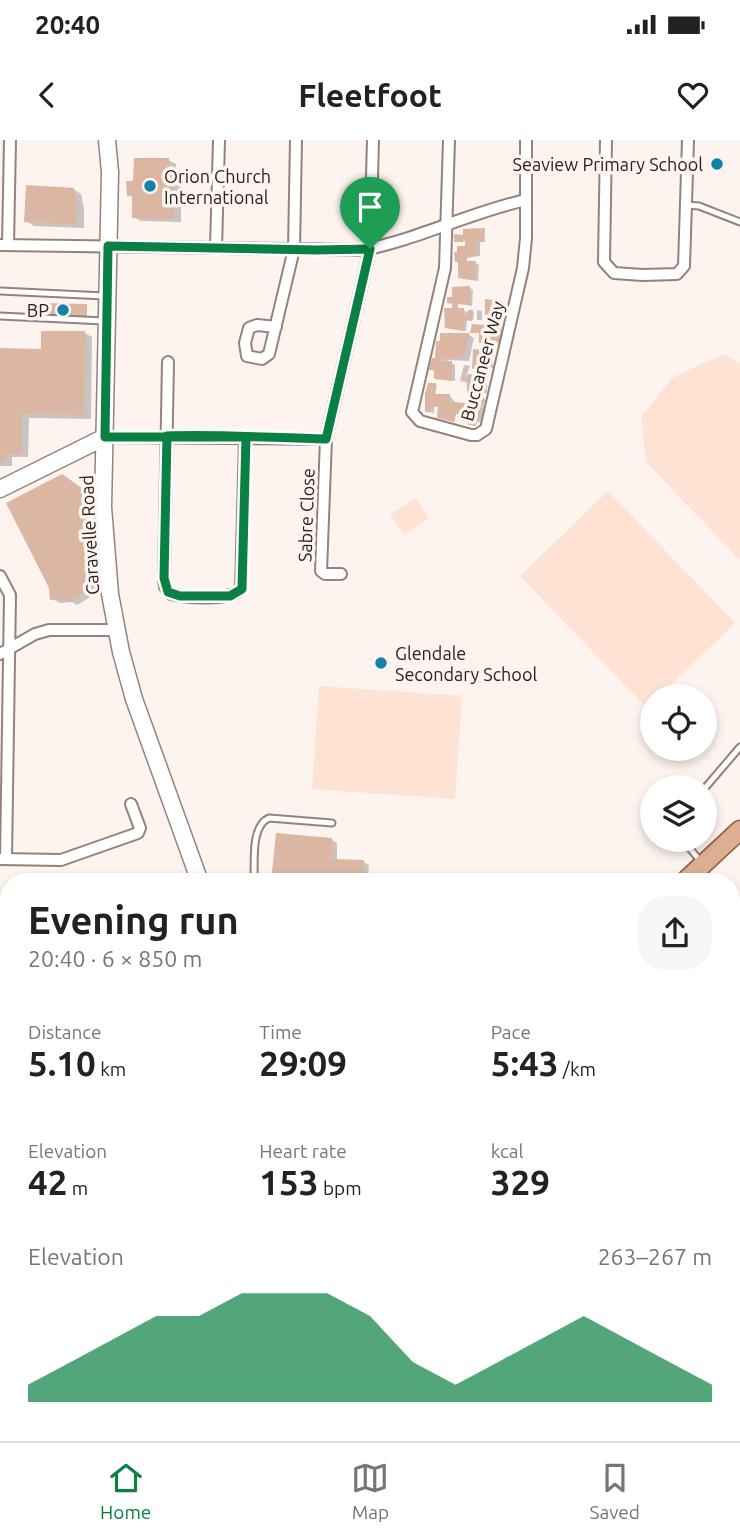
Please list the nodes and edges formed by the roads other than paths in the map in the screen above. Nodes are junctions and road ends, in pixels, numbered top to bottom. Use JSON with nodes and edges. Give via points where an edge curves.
{"nodes":[{"id":1,"x":10,"y":140,"type":"edge"},
{"id":2,"x":107,"y":140,"type":"edge"},
{"id":3,"x":117,"y":140,"type":"edge"},
{"id":4,"x":219,"y":140,"type":"edge"},
{"id":5,"x":296,"y":140,"type":"edge"},
{"id":6,"x":373,"y":140,"type":"edge"},
{"id":7,"x":449,"y":140,"type":"edge"},
{"id":8,"x":526,"y":140,"type":"edge"},
{"id":9,"x":606,"y":140,"type":"edge"},
{"id":10,"x":688,"y":140,"type":"edge"},
{"id":11,"x":110,"y":172,"type":"junction"},
{"id":12,"x":526,"y":200,"type":"junction"},
{"id":13,"x":687,"y":205,"type":"junction"},
{"id":14,"x":740,"y":222,"type":"edge"},
{"id":15,"x":447,"y":225,"type":"junction"},
{"id":16,"x":4,"y":245,"type":"edge"},
{"id":17,"x":108,"y":246,"type":"junction"},
{"id":18,"x":216,"y":248,"type":"junction"},
{"id":19,"x":294,"y":249,"type":"junction"},
{"id":20,"x":370,"y":249,"type":"junction"},
{"id":21,"x":0,"y":290,"type":"edge"},
{"id":22,"x":108,"y":296,"type":"junction"},
{"id":23,"x":0,"y":316,"type":"edge"},
{"id":24,"x":107,"y":321,"type":"junction"},
{"id":25,"x":276,"y":327,"type":"dead end"},
{"id":26,"x":168,"y":362,"type":"dead end"},
{"id":27,"x":167,"y":436,"type":"junction"},
{"id":28,"x":105,"y":437,"type":"junction"},
{"id":29,"x":246,"y":437,"type":"junction"},
{"id":30,"x":326,"y":439,"type":"junction"},
{"id":31,"x":0,"y":489,"type":"edge"},
{"id":32,"x":341,"y":574,"type":"dead end"},
{"id":33,"x":0,"y":576,"type":"edge"},
{"id":34,"x":116,"y":630,"type":"junction"},
{"id":35,"x":5,"y":651,"type":"edge"},
{"id":36,"x":740,"y":747,"type":"edge"},
{"id":37,"x":716,"y":775,"type":"edge"},
{"id":38,"x":131,"y":804,"type":"dead end"},
{"id":39,"x":332,"y":823,"type":"dead end"},
{"id":40,"x":740,"y":831,"type":"edge"},
{"id":41,"x":693,"y":852,"type":"edge"},
{"id":42,"x":3,"y":859,"type":"edge"},
{"id":43,"x":703,"y":864,"type":"junction"},
{"id":44,"x":197,"y":873,"type":"edge"},
{"id":45,"x":255,"y":873,"type":"edge"},
{"id":46,"x":694,"y":873,"type":"edge"}],
"edges":[{"from":1,"to":16,"type":"street"},
{"from":2,"to":11,"type":"street","name":"Caravelle Road"},
{"from":3,"to":11,"type":"street","name":"Caravelle Road"},
{"from":4,"to":18,"type":"street"},
{"from":5,"to":19,"type":"street"},
{"from":6,"to":20,"type":"street"},
{"from":7,"to":15,"type":"street"},
{"from":8,"to":12,"type":"street"},
{"from":9,"to":13,"type":"street","via":[[604,262],[611,272],[681,272]]},
{"from":10,"to":13,"type":"street"},
{"from":11,"to":17,"type":"street","name":"Caravelle Road"},
{"from":12,"to":15,"type":"street"},
{"from":12,"to":15,"type":"street","name":"Buccaneer Way","via":[[517,300],[486,429],[477,435],[420,421],[412,412],[445,268]]},
{"from":13,"to":14,"type":"lane","via":[[702,206]]},
{"from":15,"to":20,"type":"street"},
{"from":16,"to":17,"type":"street"},
{"from":17,"to":18,"type":"street"},
{"from":17,"to":22,"type":"street","name":"Caravelle Road"},
{"from":18,"to":19,"type":"street"},
{"from":19,"to":20,"type":"street"},
{"from":19,"to":25,"type":"street"},
{"from":20,"to":30,"type":"street"},
{"from":21,"to":22,"type":"lane"},
{"from":22,"to":24,"type":"street","name":"Caravelle Road"},
{"from":23,"to":24,"type":"lane"},
{"from":24,"to":28,"type":"street","name":"Caravelle Road"},
{"from":26,"to":27,"type":"street"},
{"from":27,"to":28,"type":"street"},
{"from":27,"to":29,"type":"street"},
{"from":27,"to":29,"type":"street","via":[[164,584],[171,594],[192,597],[233,596],[243,586]]},
{"from":28,"to":31,"type":"street"},
{"from":28,"to":34,"type":"street","name":"Caravelle Road","via":[[104,536]]},
{"from":29,"to":30,"type":"street"},
{"from":30,"to":32,"type":"street","name":"Sabre Close","via":[[321,572]]},
{"from":33,"to":35,"type":"street","via":[[10,595]]},
{"from":34,"to":35,"type":"street","via":[[49,629]]},
{"from":34,"to":44,"type":"street","name":"Caravelle Road","via":[[134,699]]},
{"from":35,"to":42,"type":"street"},
{"from":36,"to":37,"type":"lane"},
{"from":38,"to":42,"type":"street","via":[[138,833],[61,860]]},
{"from":39,"to":45,"type":"lane","via":[[263,821],[257,834]]},
{"from":40,"to":43,"type":"main road"},
{"from":41,"to":43,"type":"lane"},
{"from":43,"to":46,"type":"main road"}]}
